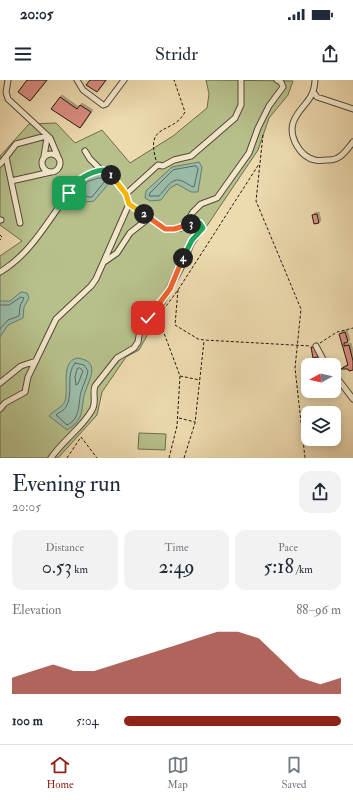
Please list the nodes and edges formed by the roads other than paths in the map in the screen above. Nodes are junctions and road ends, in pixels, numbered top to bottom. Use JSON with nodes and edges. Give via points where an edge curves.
{"nodes":[{"id":1,"x":8,"y":80,"type":"edge"},
{"id":2,"x":77,"y":80,"type":"edge"},
{"id":3,"x":124,"y":80,"type":"edge"},
{"id":4,"x":241,"y":80,"type":"edge"},
{"id":5,"x":277,"y":80,"type":"edge"},
{"id":6,"x":315,"y":80,"type":"edge"},
{"id":7,"x":314,"y":93,"type":"junction"},
{"id":8,"x":353,"y":110,"type":"edge"},
{"id":9,"x":47,"y":137,"type":"junction"},
{"id":10,"x":353,"y":142,"type":"edge"},
{"id":11,"x":85,"y":151,"type":"dead end"},
{"id":12,"x":6,"y":157,"type":"junction"},
{"id":13,"x":43,"y":159,"type":"junction"},
{"id":14,"x":59,"y":159,"type":"junction"},
{"id":15,"x":0,"y":164,"type":"edge"},
{"id":16,"x":103,"y":170,"type":"junction"},
{"id":17,"x":51,"y":171,"type":"junction"},
{"id":18,"x":11,"y":180,"type":"junction"},
{"id":19,"x":126,"y":194,"type":"junction"},
{"id":20,"x":129,"y":204,"type":"junction"},
{"id":21,"x":149,"y":218,"type":"junction"},
{"id":22,"x":20,"y":224,"type":"dead end"},
{"id":23,"x":186,"y":224,"type":"junction"},
{"id":24,"x":104,"y":262,"type":"junction"},
{"id":25,"x":0,"y":272,"type":"edge"},
{"id":26,"x":316,"y":346,"type":"road end"},
{"id":27,"x":322,"y":358,"type":"edge"},
{"id":28,"x":36,"y":361,"type":"junction"},
{"id":29,"x":0,"y":383,"type":"edge"},
{"id":30,"x":341,"y":383,"type":"edge"},
{"id":31,"x":353,"y":399,"type":"edge"},
{"id":32,"x":0,"y":409,"type":"edge"},
{"id":33,"x":51,"y":458,"type":"edge"}],
"edges":[{"from":1,"to":9,"type":"street","via":[[8,100]]},
{"from":2,"to":3,"type":"street","via":[[83,90],[104,105]]},
{"from":4,"to":19,"type":"street","via":[[241,105],[235,118],[191,156],[163,166],[158,165]]},
{"from":5,"to":23,"type":"street","via":[[283,88],[269,106],[249,153],[217,198],[201,204]]},
{"from":6,"to":7,"type":"street"},
{"from":7,"to":8,"type":"street","via":[[318,97]]},
{"from":7,"to":10,"type":"street","via":[[294,123],[292,133],[297,146],[313,160],[330,161],[341,157]]},
{"from":9,"to":12,"type":"street","via":[[16,144]]},
{"from":9,"to":13,"type":"street"},
{"from":9,"to":14,"type":"street","via":[[50,138]]},
{"from":11,"to":16,"type":"street"},
{"from":12,"to":15,"type":"street"},
{"from":12,"to":18,"type":"street"},
{"from":13,"to":14,"type":"street","via":[[50,154]]},
{"from":13,"to":17,"type":"street","via":[[44,167]]},
{"from":14,"to":17,"type":"street","via":[[59,167]]},
{"from":16,"to":19,"type":"street","via":[[110,174]]},
{"from":16,"to":25,"type":"street","via":[[93,171],[72,186],[28,248]]},
{"from":17,"to":18,"type":"street"},
{"from":18,"to":22,"type":"street"},
{"from":19,"to":20,"type":"street"},
{"from":20,"to":21,"type":"street"},
{"from":20,"to":24,"type":"street"},
{"from":21,"to":23,"type":"street","via":[[165,229],[181,228]]},
{"from":21,"to":24,"type":"street","via":[[130,233],[117,253]]},
{"from":23,"to":33,"type":"street","via":[[200,223],[203,228],[192,240],[170,289],[140,330],[134,348],[117,358],[95,386],[95,404],[86,419]]},
{"from":24,"to":28,"type":"street","via":[[91,286],[56,319]]},
{"from":26,"to":27,"type":"street"},
{"from":28,"to":29,"type":"street","via":[[21,366]]},
{"from":28,"to":32,"type":"street","via":[[28,377],[26,392],[5,403]]},
{"from":30,"to":31,"type":"street"}]}
